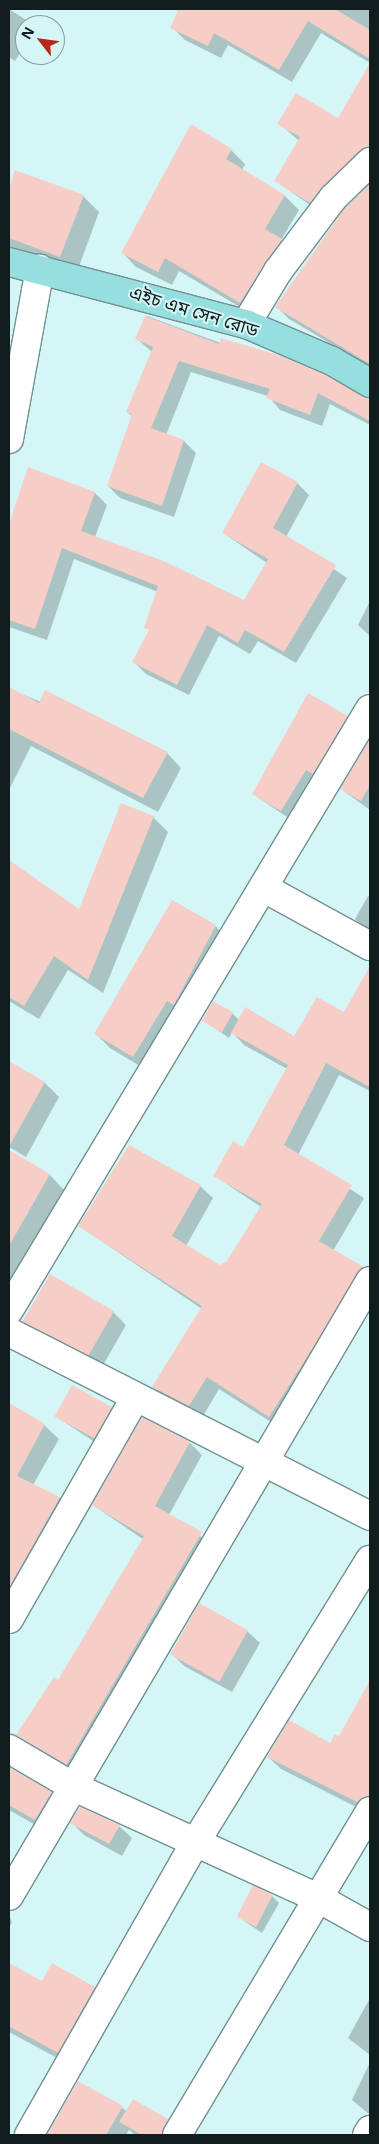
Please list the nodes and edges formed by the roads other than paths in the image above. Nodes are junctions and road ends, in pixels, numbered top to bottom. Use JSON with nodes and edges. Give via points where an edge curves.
{"nodes":[{"id":1,"x":370,"y":162,"type":"edge"},
{"id":2,"x":9,"y":262,"type":"edge"},
{"id":3,"x":40,"y":269,"type":"junction"},
{"id":4,"x":246,"y":324,"type":"junction"},
{"id":5,"x":370,"y":383,"type":"edge"},
{"id":6,"x":9,"y":439,"type":"edge"},
{"id":7,"x":370,"y":708,"type":"edge"},
{"id":8,"x":264,"y":888,"type":"junction"},
{"id":9,"x":370,"y":946,"type":"edge"},
{"id":10,"x":370,"y":1280,"type":"edge"},
{"id":11,"x":9,"y":1310,"type":"edge"},
{"id":12,"x":9,"y":1332,"type":"edge"},
{"id":13,"x":135,"y":1398,"type":"junction"},
{"id":14,"x":263,"y":1464,"type":"junction"},
{"id":15,"x":370,"y":1516,"type":"edge"},
{"id":16,"x":370,"y":1560,"type":"edge"},
{"id":17,"x":9,"y":1619,"type":"edge"},
{"id":18,"x":9,"y":1749,"type":"edge"},
{"id":19,"x":72,"y":1786,"type":"junction"},
{"id":20,"x":370,"y":1811,"type":"edge"},
{"id":21,"x":195,"y":1843,"type":"junction"},
{"id":22,"x":9,"y":1896,"type":"edge"},
{"id":23,"x":318,"y":1898,"type":"junction"},
{"id":24,"x":370,"y":1927,"type":"edge"},
{"id":25,"x":370,"y":2130,"type":"edge"},
{"id":26,"x":29,"y":2135,"type":"edge"},
{"id":27,"x":177,"y":2135,"type":"edge"},
{"id":28,"x":367,"y":2135,"type":"edge"}],
"edges":[{"from":1,"to":4,"type":"street","via":[[333,198],[278,271]]},
{"from":2,"to":3,"type":"main road","name":"এইচ এম সেন রোড"},
{"from":3,"to":4,"type":"main road","name":"এইচ এম সেন রোড"},
{"from":3,"to":6,"type":"street"},
{"from":4,"to":5,"type":"main road","name":"এইচ এম সেন রোড","via":[[332,361]]},
{"from":7,"to":8,"type":"street"},
{"from":8,"to":9,"type":"street"},
{"from":8,"to":11,"type":"street"},
{"from":10,"to":14,"type":"street"},
{"from":12,"to":13,"type":"street"},
{"from":13,"to":14,"type":"street"},
{"from":13,"to":17,"type":"street"},
{"from":14,"to":15,"type":"street"},
{"from":14,"to":19,"type":"street"},
{"from":16,"to":21,"type":"street"},
{"from":18,"to":19,"type":"street"},
{"from":19,"to":21,"type":"street"},
{"from":19,"to":22,"type":"street"},
{"from":20,"to":23,"type":"street"},
{"from":21,"to":23,"type":"street"},
{"from":21,"to":26,"type":"street"},
{"from":23,"to":24,"type":"street"},
{"from":23,"to":27,"type":"street"},
{"from":25,"to":28,"type":"street"}]}
